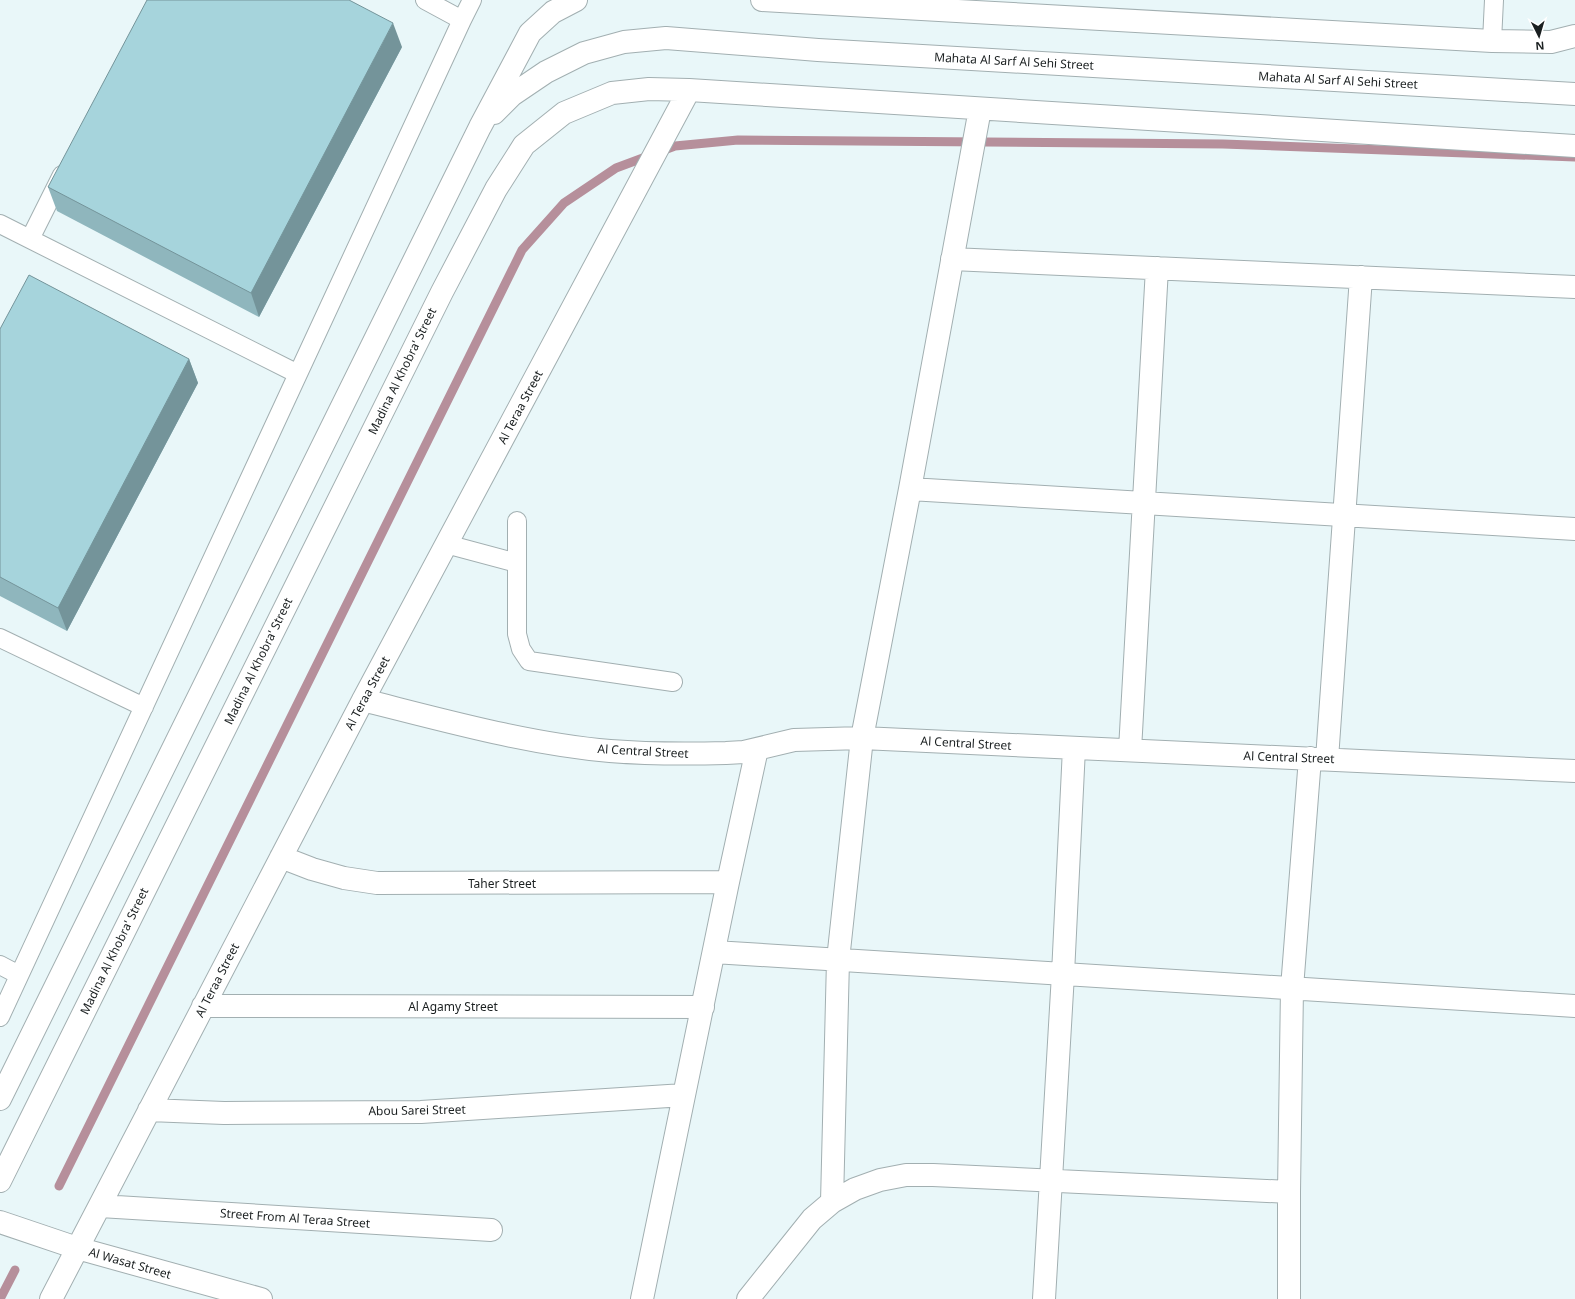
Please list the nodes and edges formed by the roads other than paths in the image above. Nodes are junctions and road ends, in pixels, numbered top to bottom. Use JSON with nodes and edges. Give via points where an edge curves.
{"nodes":[{"id":1,"x":425,"y":0,"type":"edge"},
{"id":2,"x":472,"y":0,"type":"edge"},
{"id":3,"x":576,"y":0,"type":"edge"},
{"id":4,"x":762,"y":0,"type":"edge"},
{"id":5,"x":1494,"y":0,"type":"edge"},
{"id":6,"x":948,"y":5,"type":"edge"},
{"id":7,"x":462,"y":20,"type":"junction"},
{"id":8,"x":1575,"y":36,"type":"edge"},
{"id":9,"x":1492,"y":41,"type":"junction"},
{"id":10,"x":689,"y":90,"type":"junction"},
{"id":11,"x":1575,"y":94,"type":"edge"},
{"id":12,"x":980,"y":109,"type":"junction"},
{"id":13,"x":480,"y":127,"type":"junction"},
{"id":14,"x":1575,"y":146,"type":"edge"},
{"id":15,"x":68,"y":162,"type":"edge"},
{"id":16,"x":0,"y":224,"type":"edge"},
{"id":17,"x":30,"y":239,"type":"junction"},
{"id":18,"x":952,"y":259,"type":"junction"},
{"id":19,"x":1157,"y":268,"type":"junction"},
{"id":20,"x":1361,"y":277,"type":"junction"},
{"id":21,"x":1575,"y":287,"type":"edge"},
{"id":22,"x":298,"y":374,"type":"junction"},
{"id":23,"x":910,"y":489,"type":"junction"},
{"id":24,"x":1145,"y":504,"type":"junction"},
{"id":25,"x":1344,"y":515,"type":"junction"},
{"id":26,"x":517,"y":521,"type":"dead end"},
{"id":27,"x":1575,"y":530,"type":"edge"},
{"id":28,"x":446,"y":544,"type":"junction"},
{"id":29,"x":517,"y":563,"type":"junction"},
{"id":30,"x":0,"y":638,"type":"edge"},
{"id":31,"x":673,"y":682,"type":"dead end"},
{"id":32,"x":363,"y":700,"type":"junction"},
{"id":33,"x":144,"y":707,"type":"junction"},
{"id":34,"x":862,"y":738,"type":"junction"},
{"id":35,"x":1074,"y":748,"type":"junction"},
{"id":36,"x":757,"y":749,"type":"junction"},
{"id":37,"x":1130,"y":750,"type":"junction"},
{"id":38,"x":1318,"y":758,"type":"junction"},
{"id":39,"x":1575,"y":771,"type":"edge"},
{"id":40,"x":281,"y":857,"type":"junction"},
{"id":41,"x":728,"y":882,"type":"junction"},
{"id":42,"x":714,"y":952,"type":"junction"},
{"id":43,"x":838,"y":960,"type":"junction"},
{"id":44,"x":0,"y":965,"type":"edge"},
{"id":45,"x":1063,"y":974,"type":"junction"},
{"id":46,"x":19,"y":975,"type":"junction"},
{"id":47,"x":1292,"y":988,"type":"junction"},
{"id":48,"x":203,"y":1006,"type":"junction"},
{"id":49,"x":1575,"y":1006,"type":"edge"},
{"id":50,"x":703,"y":1007,"type":"junction"},
{"id":51,"x":0,"y":1017,"type":"edge"},
{"id":52,"x":684,"y":1095,"type":"junction"},
{"id":53,"x":0,"y":1099,"type":"edge"},
{"id":54,"x":149,"y":1110,"type":"junction"},
{"id":55,"x":0,"y":1181,"type":"edge"},
{"id":56,"x":1051,"y":1181,"type":"junction"},
{"id":57,"x":1289,"y":1192,"type":"junction"},
{"id":58,"x":832,"y":1202,"type":"junction"},
{"id":59,"x":100,"y":1206,"type":"junction"},
{"id":60,"x":0,"y":1222,"type":"edge"},
{"id":61,"x":491,"y":1230,"type":"dead end"},
{"id":62,"x":77,"y":1248,"type":"junction"},
{"id":63,"x":250,"y":1298,"type":"edge"},
{"id":64,"x":51,"y":1299,"type":"edge"},
{"id":65,"x":642,"y":1299,"type":"edge"},
{"id":66,"x":748,"y":1299,"type":"edge"},
{"id":67,"x":1044,"y":1299,"type":"edge"},
{"id":68,"x":1289,"y":1299,"type":"edge"}],
"edges":[{"from":1,"to":7,"type":"lane"},
{"from":2,"to":7,"type":"lane"},
{"from":3,"to":13,"type":"street","via":[[553,12],[530,33]]},
{"from":4,"to":6,"type":"street"},
{"from":5,"to":9,"type":"lane"},
{"from":6,"to":9,"type":"street"},
{"from":7,"to":22,"type":"lane"},
{"from":8,"to":9,"type":"street","via":[[1551,42]]},
{"from":10,"to":12,"type":"street"},
{"from":10,"to":28,"type":"street","name":"Al Teraa Street"},
{"from":10,"to":55,"type":"street","name":"Madina Al Khobra' Street","via":[[649,89],[612,93],[564,112],[524,145],[496,189],[442,292]]},
{"from":11,"to":13,"type":"street","name":"Mahata Al Sarf Al Sehi Street","via":[[826,50],[666,38],[624,42],[584,53],[546,72],[517,91]]},
{"from":12,"to":14,"type":"street"},
{"from":12,"to":18,"type":"street"},
{"from":13,"to":53,"type":"street"},
{"from":15,"to":17,"type":"lane"},
{"from":16,"to":17,"type":"lane"},
{"from":17,"to":22,"type":"lane"},
{"from":18,"to":19,"type":"street"},
{"from":18,"to":23,"type":"street"},
{"from":19,"to":20,"type":"street"},
{"from":19,"to":24,"type":"street"},
{"from":20,"to":21,"type":"street"},
{"from":20,"to":25,"type":"street"},
{"from":22,"to":33,"type":"lane"},
{"from":23,"to":24,"type":"street"},
{"from":23,"to":34,"type":"street"},
{"from":24,"to":25,"type":"street"},
{"from":24,"to":37,"type":"street"},
{"from":25,"to":27,"type":"street"},
{"from":25,"to":38,"type":"street"},
{"from":26,"to":29,"type":"lane"},
{"from":28,"to":29,"type":"lane"},
{"from":28,"to":32,"type":"street","name":"Al Teraa Street"},
{"from":29,"to":31,"type":"lane","via":[[516,634],[521,649],[529,661]]},
{"from":30,"to":33,"type":"lane"},
{"from":32,"to":36,"type":"street","name":"Al Central Street","via":[[549,743],[610,751],[726,753]]},
{"from":32,"to":40,"type":"street","name":"Al Teraa Street"},
{"from":33,"to":46,"type":"lane"},
{"from":34,"to":35,"type":"street","name":"Al Central Street"},
{"from":34,"to":36,"type":"street","name":"Al Central Street","via":[[794,740]]},
{"from":34,"to":43,"type":"street"},
{"from":35,"to":37,"type":"street","name":"Al Central Street"},
{"from":35,"to":45,"type":"street"},
{"from":36,"to":41,"type":"street"},
{"from":37,"to":38,"type":"street","name":"Al Central Street"},
{"from":38,"to":39,"type":"street","name":"Al Central Street"},
{"from":38,"to":47,"type":"street"},
{"from":40,"to":41,"type":"street","name":"Taher Street","via":[[344,878],[377,883]]},
{"from":40,"to":48,"type":"street","name":"Al Teraa Street"},
{"from":41,"to":42,"type":"street"},
{"from":42,"to":43,"type":"street"},
{"from":42,"to":50,"type":"street"},
{"from":43,"to":45,"type":"street"},
{"from":43,"to":58,"type":"street"},
{"from":44,"to":46,"type":"lane"},
{"from":45,"to":47,"type":"street"},
{"from":45,"to":56,"type":"street"},
{"from":46,"to":51,"type":"lane"},
{"from":47,"to":49,"type":"street"},
{"from":47,"to":57,"type":"street"},
{"from":48,"to":50,"type":"street","name":"Al Agamy Street"},
{"from":48,"to":54,"type":"street","name":"Al Teraa Street"},
{"from":50,"to":52,"type":"street"},
{"from":52,"to":54,"type":"street","name":"Abou Sarei Street","via":[[421,1112],[224,1114]]},
{"from":52,"to":65,"type":"street"},
{"from":54,"to":59,"type":"street","name":"Al Teraa Street"},
{"from":56,"to":57,"type":"street"},
{"from":56,"to":58,"type":"street","via":[[906,1175],[880,1180],[855,1189]]},
{"from":56,"to":67,"type":"street"},
{"from":57,"to":68,"type":"street"},
{"from":58,"to":66,"type":"street","via":[[812,1219]]},
{"from":59,"to":61,"type":"street","name":"Street From Al Teraa Street"},
{"from":59,"to":62,"type":"street","name":"Al Teraa Street"},
{"from":60,"to":62,"type":"street","name":"Al Wasat Street"},
{"from":62,"to":63,"type":"street","name":"Al Wasat Street"},
{"from":62,"to":64,"type":"street","name":"Al Teraa Street"}]}
